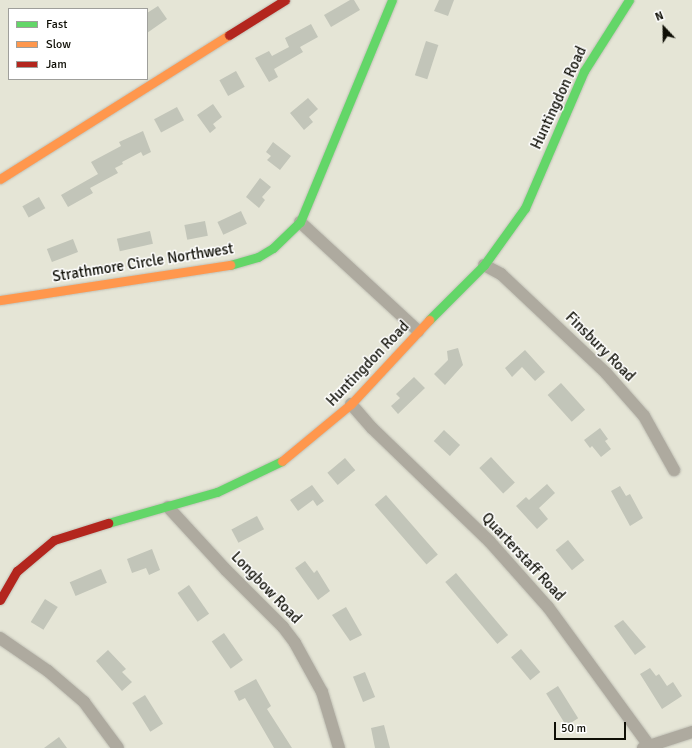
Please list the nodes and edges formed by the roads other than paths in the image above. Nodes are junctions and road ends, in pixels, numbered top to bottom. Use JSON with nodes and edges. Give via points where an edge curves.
{"nodes":[{"id":1,"x":285,"y":0,"type":"edge"},
{"id":2,"x":392,"y":0,"type":"edge"},
{"id":3,"x":629,"y":0,"type":"edge"},
{"id":4,"x":0,"y":179,"type":"edge"},
{"id":5,"x":300,"y":222,"type":"junction"},
{"id":6,"x":484,"y":265,"type":"junction"},
{"id":7,"x":0,"y":300,"type":"edge"},
{"id":8,"x":418,"y":331,"type":"junction"},
{"id":9,"x":351,"y":404,"type":"junction"},
{"id":10,"x":674,"y":470,"type":"dead end"},
{"id":11,"x":168,"y":507,"type":"junction"},
{"id":12,"x":0,"y":600,"type":"edge"},
{"id":13,"x":0,"y":638,"type":"edge"},
{"id":14,"x":692,"y":732,"type":"edge"},
{"id":15,"x":647,"y":747,"type":"edge"},
{"id":16,"x":118,"y":748,"type":"edge"},
{"id":17,"x":339,"y":748,"type":"edge"}],
"edges":[{"from":1,"to":4,"type":"street"},
{"from":2,"to":5,"type":"street","name":"Strathmore Circle Northwest","via":[[326,168]]},
{"from":3,"to":6,"type":"street","name":"Huntingdon Road","via":[[584,71],[525,208]]},
{"from":5,"to":7,"type":"street","name":"Strathmore Circle Northwest","via":[[266,254],[241,263],[216,269]]},
{"from":5,"to":8,"type":"street"},
{"from":6,"to":8,"type":"street","name":"Huntingdon Road"},
{"from":6,"to":10,"type":"street","name":"Finsbury Road","via":[[501,274],[606,373],[644,416]]},
{"from":8,"to":9,"type":"street","name":"Huntingdon Road"},
{"from":9,"to":11,"type":"street","name":"Huntingdon Road","via":[[273,467],[217,492]]},
{"from":9,"to":15,"type":"street","name":"Quarterstaff Road","via":[[372,428],[490,542],[548,607]]},
{"from":11,"to":12,"type":"street","name":"Huntingdon Road","via":[[104,523],[54,540],[17,571]]},
{"from":11,"to":17,"type":"street","name":"Longbow Road","via":[[283,627],[295,643],[322,692]]},
{"from":13,"to":16,"type":"street","via":[[48,671],[84,702]]},
{"from":14,"to":15,"type":"street"}]}
